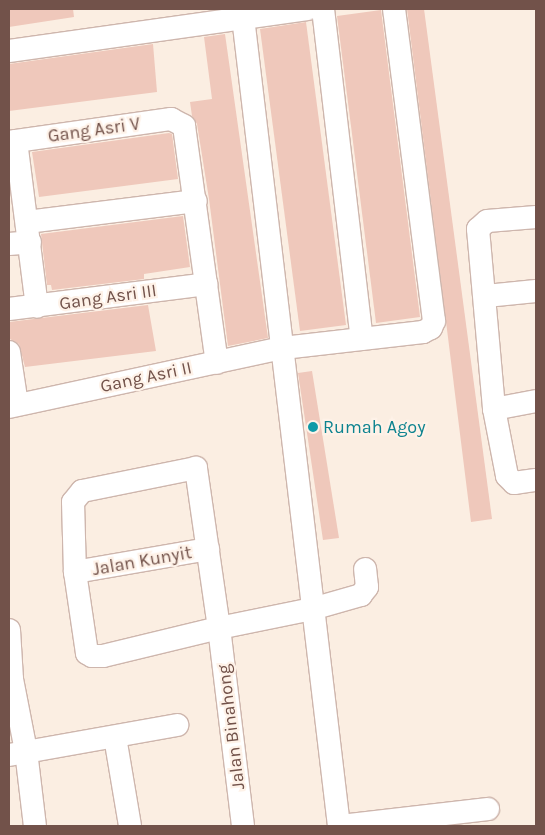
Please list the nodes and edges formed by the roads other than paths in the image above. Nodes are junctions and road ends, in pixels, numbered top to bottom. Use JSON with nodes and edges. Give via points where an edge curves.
{"nodes":[{"id":1,"x":307,"y":9,"type":"edge"},
{"id":2,"x":323,"y":9,"type":"edge"},
{"id":3,"x":394,"y":9,"type":"edge"},
{"id":4,"x":243,"y":12,"type":"edge"},
{"id":5,"x":159,"y":19,"type":"edge"},
{"id":6,"x":9,"y":51,"type":"edge"},
{"id":7,"x":13,"y":141,"type":"edge"},
{"id":8,"x":196,"y":201,"type":"junction"},
{"id":9,"x":536,"y":217,"type":"edge"},
{"id":10,"x":22,"y":236,"type":"edge"},
{"id":11,"x":206,"y":284,"type":"junction"},
{"id":12,"x":536,"y":291,"type":"edge"},
{"id":13,"x":486,"y":296,"type":"junction"},
{"id":14,"x":37,"y":307,"type":"junction"},
{"id":15,"x":9,"y":309,"type":"edge"},
{"id":16,"x":362,"y":340,"type":"junction"},
{"id":17,"x":283,"y":348,"type":"junction"},
{"id":18,"x":9,"y":352,"type":"edge"},
{"id":19,"x":217,"y":363,"type":"junction"},
{"id":20,"x":536,"y":401,"type":"edge"},
{"id":21,"x":13,"y":405,"type":"edge"},
{"id":22,"x":494,"y":409,"type":"junction"},
{"id":23,"x":536,"y":480,"type":"edge"},
{"id":24,"x":208,"y":549,"type":"junction"},
{"id":25,"x":365,"y":569,"type":"dead end"},
{"id":26,"x":75,"y":572,"type":"junction"},
{"id":27,"x":312,"y":609,"type":"junction"},
{"id":28,"x":219,"y":628,"type":"junction"},
{"id":29,"x":9,"y":630,"type":"edge"},
{"id":30,"x":177,"y":725,"type":"dead end"},
{"id":31,"x":115,"y":737,"type":"junction"},
{"id":32,"x":17,"y":753,"type":"edge"},
{"id":33,"x":488,"y":809,"type":"dead end"},
{"id":34,"x":35,"y":826,"type":"edge"},
{"id":35,"x":130,"y":826,"type":"edge"},
{"id":36,"x":243,"y":826,"type":"edge"},
{"id":37,"x":340,"y":826,"type":"edge"}],
"edges":[{"from":1,"to":4,"type":"street"},
{"from":2,"to":16,"type":"street"},
{"from":3,"to":16,"type":"street","name":"Gang Asri II","via":[[434,321],[431,328],[423,332]]},
{"from":4,"to":5,"type":"street"},
{"from":4,"to":17,"type":"street"},
{"from":5,"to":6,"type":"street"},
{"from":7,"to":8,"type":"street","name":"Gang Asri V","via":[[179,120],[186,130]]},
{"from":7,"to":10,"type":"street"},
{"from":8,"to":10,"type":"street"},
{"from":8,"to":11,"type":"street"},
{"from":9,"to":13,"type":"street","via":[[487,221],[479,226]]},
{"from":10,"to":14,"type":"street"},
{"from":11,"to":14,"type":"street","name":"Gang Asri III"},
{"from":11,"to":19,"type":"street"},
{"from":12,"to":13,"type":"street"},
{"from":13,"to":22,"type":"street"},
{"from":14,"to":15,"type":"street","name":"Gang Asri III"},
{"from":16,"to":17,"type":"street","name":"Gang Asri II"},
{"from":17,"to":19,"type":"street","name":"Gang Asri II"},
{"from":17,"to":27,"type":"street"},
{"from":18,"to":21,"type":"street"},
{"from":19,"to":21,"type":"street","name":"Gang Asri II"},
{"from":20,"to":22,"type":"street"},
{"from":22,"to":23,"type":"street","via":[[508,478],[514,483]]},
{"from":24,"to":26,"type":"street","name":"Jalan Kunyit"},
{"from":24,"to":26,"type":"street","name":"Jalan Binahong","via":[[198,475],[196,468],[190,467],[76,495],[73,502]]},
{"from":24,"to":28,"type":"street","name":"Jalan Binahong"},
{"from":25,"to":27,"type":"street","via":[[365,593]]},
{"from":26,"to":28,"type":"street","via":[[87,654],[98,657]]},
{"from":27,"to":28,"type":"street"},
{"from":27,"to":37,"type":"street"},
{"from":28,"to":36,"type":"street","name":"Jalan Binahong"},
{"from":29,"to":32,"type":"street"},
{"from":30,"to":31,"type":"street"},
{"from":31,"to":32,"type":"street"},
{"from":31,"to":35,"type":"street"},
{"from":32,"to":34,"type":"street"},
{"from":33,"to":37,"type":"street"}]}
